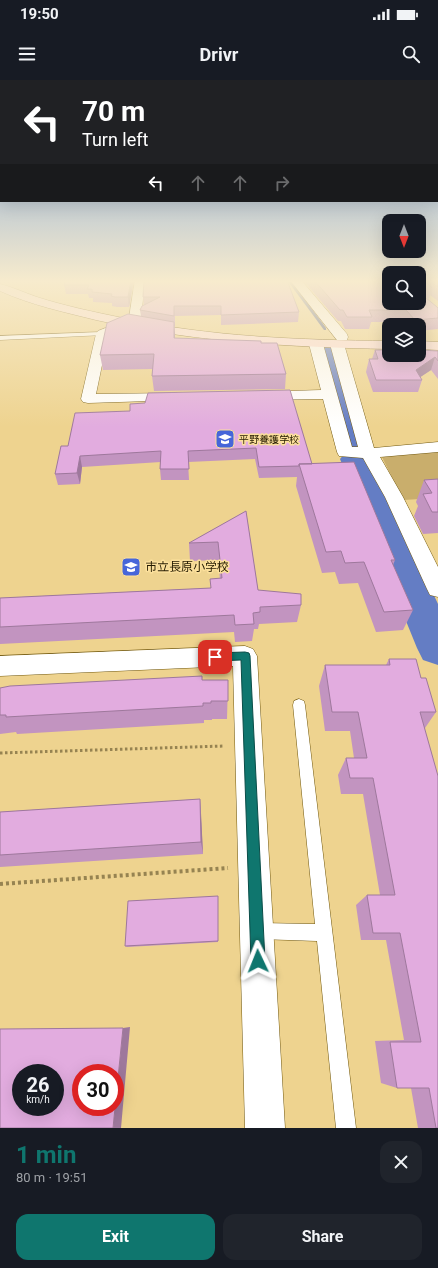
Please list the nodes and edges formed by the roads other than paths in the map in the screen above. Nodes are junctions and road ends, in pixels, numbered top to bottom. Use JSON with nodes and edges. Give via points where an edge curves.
{"nodes":[{"id":1,"x":113,"y":329,"type":"edge"},
{"id":2,"x":173,"y":329,"type":"edge"},
{"id":3,"x":329,"y":329,"type":"edge"},
{"id":4,"x":102,"y":334,"type":"junction"},
{"id":5,"x":0,"y":338,"type":"edge"},
{"id":6,"x":319,"y":338,"type":"junction"},
{"id":7,"x":382,"y":338,"type":"edge"},
{"id":8,"x":426,"y":338,"type":"edge"},
{"id":9,"x":438,"y":338,"type":"edge"},
{"id":10,"x":339,"y":341,"type":"junction"},
{"id":11,"x":382,"y":344,"type":"edge"},
{"id":12,"x":426,"y":345,"type":"edge"},
{"id":13,"x":438,"y":346,"type":"edge"},
{"id":14,"x":329,"y":394,"type":"junction"},
{"id":15,"x":244,"y":396,"type":"edge"},
{"id":16,"x":189,"y":397,"type":"edge"},
{"id":17,"x":438,"y":448,"type":"edge"},
{"id":18,"x":370,"y":453,"type":"junction"},
{"id":19,"x":437,"y":584,"type":"edge"},
{"id":20,"x":0,"y":666,"type":"edge"},
{"id":21,"x":299,"y":705,"type":"dead end"},
{"id":22,"x":257,"y":931,"type":"junction"},
{"id":23,"x":324,"y":933,"type":"junction"},
{"id":24,"x":265,"y":1128,"type":"edge"},
{"id":25,"x":346,"y":1128,"type":"edge"}],
"edges":[{"from":1,"to":4,"type":"street"},
{"from":2,"to":6,"type":"street","via":[[223,338]]},
{"from":3,"to":10,"type":"street"},
{"from":4,"to":5,"type":"lane"},
{"from":4,"to":16,"type":"street","via":[[88,399]]},
{"from":6,"to":10,"type":"street"},
{"from":6,"to":14,"type":"street"},
{"from":7,"to":10,"type":"street"},
{"from":8,"to":9,"type":"street"},
{"from":10,"to":11,"type":"street"},
{"from":10,"to":18,"type":"street","via":[[364,444]]},
{"from":12,"to":13,"type":"street"},
{"from":14,"to":15,"type":"street"},
{"from":14,"to":18,"type":"street","via":[[345,452]]},
{"from":17,"to":18,"type":"street"},
{"from":18,"to":19,"type":"street"},
{"from":20,"to":22,"type":"street","via":[[245,656]]},
{"from":21,"to":23,"type":"lane"},
{"from":22,"to":23,"type":"lane"},
{"from":22,"to":24,"type":"street"},
{"from":23,"to":25,"type":"lane"}]}
